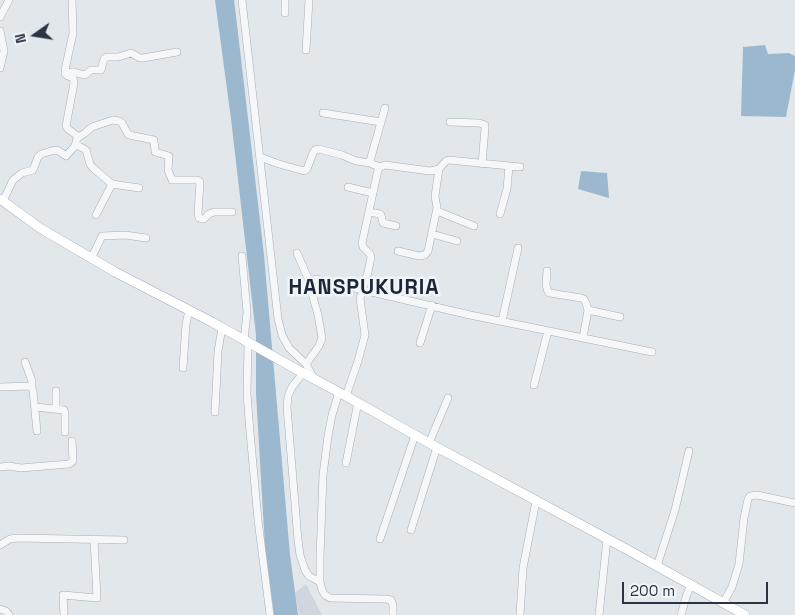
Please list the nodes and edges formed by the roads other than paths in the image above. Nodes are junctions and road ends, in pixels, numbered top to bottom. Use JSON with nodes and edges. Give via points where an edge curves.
{"nodes":[{"id":1,"x":9,"y":0,"type":"edge"},
{"id":2,"x":72,"y":0,"type":"edge"},
{"id":3,"x":242,"y":0,"type":"edge"},
{"id":4,"x":286,"y":0,"type":"edge"},
{"id":5,"x":309,"y":0,"type":"edge"},
{"id":6,"x":285,"y":13,"type":"dead end"},
{"id":7,"x":0,"y":17,"type":"edge"},
{"id":8,"x":0,"y":31,"type":"edge"},
{"id":9,"x":306,"y":50,"type":"dead end"},
{"id":10,"x":177,"y":52,"type":"dead end"},
{"id":11,"x":0,"y":68,"type":"edge"},
{"id":12,"x":65,"y":73,"type":"junction"},
{"id":13,"x":385,"y":108,"type":"dead end"},
{"id":14,"x":322,"y":113,"type":"dead end"},
{"id":15,"x":381,"y":122,"type":"junction"},
{"id":16,"x":450,"y":122,"type":"dead end"},
{"id":17,"x":79,"y":137,"type":"junction"},
{"id":18,"x":75,"y":146,"type":"junction"},
{"id":19,"x":260,"y":157,"type":"junction"},
{"id":20,"x":371,"y":163,"type":"junction"},
{"id":21,"x":482,"y":164,"type":"junction"},
{"id":22,"x":509,"y":166,"type":"junction"},
{"id":23,"x":380,"y":167,"type":"junction"},
{"id":24,"x":520,"y":167,"type":"dead end"},
{"id":25,"x":439,"y":169,"type":"junction"},
{"id":26,"x":112,"y":184,"type":"junction"},
{"id":27,"x":348,"y":187,"type":"dead end"},
{"id":28,"x":139,"y":188,"type":"dead end"},
{"id":29,"x":373,"y":193,"type":"junction"},
{"id":30,"x":2,"y":200,"type":"edge"},
{"id":31,"x":437,"y":211,"type":"junction"},
{"id":32,"x":232,"y":212,"type":"dead end"},
{"id":33,"x":369,"y":212,"type":"junction"},
{"id":34,"x":500,"y":214,"type":"dead end"},
{"id":35,"x":96,"y":215,"type":"dead end"},
{"id":36,"x":396,"y":226,"type":"dead end"},
{"id":37,"x":474,"y":226,"type":"dead end"},
{"id":38,"x":432,"y":234,"type":"junction"},
{"id":39,"x":146,"y":238,"type":"dead end"},
{"id":40,"x":457,"y":241,"type":"dead end"},
{"id":41,"x":518,"y":248,"type":"dead end"},
{"id":42,"x":398,"y":251,"type":"dead end"},
{"id":43,"x":297,"y":253,"type":"dead end"},
{"id":44,"x":242,"y":256,"type":"dead end"},
{"id":45,"x":91,"y":259,"type":"junction"},
{"id":46,"x":547,"y":271,"type":"dead end"},
{"id":47,"x":310,"y":282,"type":"junction"},
{"id":48,"x":362,"y":289,"type":"junction"},
{"id":49,"x":432,"y":305,"type":"junction"},
{"id":50,"x":189,"y":310,"type":"junction"},
{"id":51,"x":588,"y":310,"type":"junction"},
{"id":52,"x":620,"y":317,"type":"dead end"},
{"id":53,"x":502,"y":321,"type":"junction"},
{"id":54,"x":222,"y":328,"type":"junction"},
{"id":55,"x":548,"y":331,"type":"junction"},
{"id":56,"x":583,"y":338,"type":"junction"},
{"id":57,"x":248,"y":343,"type":"junction"},
{"id":58,"x":420,"y":344,"type":"dead end"},
{"id":59,"x":652,"y":352,"type":"dead end"},
{"id":60,"x":25,"y":362,"type":"dead end"},
{"id":61,"x":183,"y":368,"type":"dead end"},
{"id":62,"x":304,"y":369,"type":"junction"},
{"id":63,"x":534,"y":385,"type":"dead end"},
{"id":64,"x":0,"y":387,"type":"edge"},
{"id":65,"x":32,"y":388,"type":"junction"},
{"id":66,"x":56,"y":391,"type":"dead end"},
{"id":67,"x":343,"y":394,"type":"junction"},
{"id":68,"x":448,"y":398,"type":"dead end"},
{"id":69,"x":358,"y":402,"type":"junction"},
{"id":70,"x":34,"y":407,"type":"junction"},
{"id":71,"x":56,"y":408,"type":"junction"},
{"id":72,"x":215,"y":412,"type":"dead end"},
{"id":73,"x":37,"y":431,"type":"dead end"},
{"id":74,"x":66,"y":432,"type":"dead end"},
{"id":75,"x":415,"y":435,"type":"junction"},
{"id":76,"x":72,"y":441,"type":"dead end"},
{"id":77,"x":433,"y":445,"type":"junction"},
{"id":78,"x":688,"y":451,"type":"dead end"},
{"id":79,"x":346,"y":463,"type":"dead end"},
{"id":80,"x":0,"y":467,"type":"edge"},
{"id":81,"x":536,"y":501,"type":"junction"},
{"id":82,"x":795,"y":503,"type":"edge"},
{"id":83,"x":411,"y":530,"type":"dead end"},
{"id":84,"x":94,"y":539,"type":"junction"},
{"id":85,"x":380,"y":539,"type":"dead end"},
{"id":86,"x":607,"y":539,"type":"junction"},
{"id":87,"x":124,"y":540,"type":"dead end"},
{"id":88,"x":0,"y":545,"type":"edge"},
{"id":89,"x":657,"y":566,"type":"junction"},
{"id":90,"x":320,"y":582,"type":"junction"},
{"id":91,"x":691,"y":585,"type":"junction"},
{"id":92,"x":723,"y":603,"type":"junction"},
{"id":93,"x":0,"y":609,"type":"edge"},
{"id":94,"x":741,"y":614,"type":"edge"},
{"id":95,"x":9,"y":615,"type":"edge"},
{"id":96,"x":64,"y":615,"type":"edge"},
{"id":97,"x":270,"y":615,"type":"edge"},
{"id":98,"x":393,"y":615,"type":"edge"},
{"id":99,"x":520,"y":615,"type":"edge"},
{"id":100,"x":600,"y":615,"type":"edge"},
{"id":101,"x":681,"y":615,"type":"edge"}],
"edges":[{"from":1,"to":7,"type":"street"},
{"from":2,"to":12,"type":"street","via":[[73,33]]},
{"from":3,"to":19,"type":"street"},
{"from":4,"to":6,"type":"street"},
{"from":5,"to":9,"type":"street"},
{"from":8,"to":11,"type":"street","via":[[4,51]]},
{"from":10,"to":12,"type":"street","via":[[143,58],[131,53],[107,57],[101,70],[91,70],[85,75]]},
{"from":12,"to":17,"type":"street","via":[[74,83],[66,126]]},
{"from":13,"to":15,"type":"street"},
{"from":14,"to":15,"type":"street"},
{"from":15,"to":20,"type":"street"},
{"from":16,"to":21,"type":"street","via":[[485,126]]},
{"from":17,"to":18,"type":"street"},
{"from":17,"to":32,"type":"street","via":[[94,126],[119,121],[128,134],[154,140],[155,152],[169,156],[168,170],[172,180],[200,182],[199,218],[204,219],[214,212]]},
{"from":18,"to":26,"type":"street","via":[[86,150],[93,168]]},
{"from":18,"to":30,"type":"street","via":[[66,156],[55,150],[41,154],[33,170],[13,180]]},
{"from":19,"to":20,"type":"street","via":[[301,170],[307,169],[313,153],[319,149]]},
{"from":19,"to":62,"type":"street","via":[[280,328]]},
{"from":20,"to":23,"type":"street"},
{"from":21,"to":22,"type":"street"},
{"from":21,"to":25,"type":"street","via":[[449,160]]},
{"from":22,"to":24,"type":"street"},
{"from":22,"to":34,"type":"street"},
{"from":23,"to":25,"type":"street"},
{"from":23,"to":29,"type":"street"},
{"from":25,"to":31,"type":"street","via":[[435,196]]},
{"from":26,"to":28,"type":"street"},
{"from":26,"to":35,"type":"street"},
{"from":27,"to":29,"type":"street"},
{"from":29,"to":33,"type":"street"},
{"from":30,"to":45,"type":"main road"},
{"from":31,"to":37,"type":"street"},
{"from":31,"to":38,"type":"street"},
{"from":33,"to":36,"type":"street","via":[[382,216],[383,223]]},
{"from":33,"to":48,"type":"street","via":[[362,244],[371,261]]},
{"from":38,"to":40,"type":"street"},
{"from":38,"to":42,"type":"street","via":[[425,255]]},
{"from":39,"to":45,"type":"street","via":[[102,236]]},
{"from":41,"to":53,"type":"street"},
{"from":43,"to":47,"type":"street"},
{"from":44,"to":57,"type":"street"},
{"from":45,"to":50,"type":"main road"},
{"from":46,"to":51,"type":"street","via":[[548,292],[584,299]]},
{"from":47,"to":48,"type":"street","via":[[321,280]]},
{"from":47,"to":62,"type":"street","via":[[322,338]]},
{"from":48,"to":49,"type":"street"},
{"from":48,"to":67,"type":"street","via":[[360,304],[364,335],[358,361]]},
{"from":49,"to":53,"type":"street"},
{"from":49,"to":58,"type":"street"},
{"from":50,"to":54,"type":"main road"},
{"from":50,"to":61,"type":"street"},
{"from":51,"to":52,"type":"street"},
{"from":51,"to":56,"type":"street"},
{"from":53,"to":55,"type":"street"},
{"from":54,"to":57,"type":"main road"},
{"from":54,"to":72,"type":"street"},
{"from":55,"to":56,"type":"street"},
{"from":55,"to":63,"type":"street"},
{"from":56,"to":59,"type":"street"},
{"from":57,"to":62,"type":"main road","via":[[280,361]]},
{"from":57,"to":97,"type":"street","via":[[250,432]]},
{"from":60,"to":65,"type":"street"},
{"from":62,"to":67,"type":"main road","via":[[314,379]]},
{"from":62,"to":90,"type":"street","via":[[292,387],[287,407],[300,556],[309,576]]},
{"from":64,"to":65,"type":"street"},
{"from":65,"to":70,"type":"street"},
{"from":66,"to":71,"type":"street"},
{"from":67,"to":69,"type":"main road"},
{"from":67,"to":90,"type":"street","via":[[332,415],[323,475]]},
{"from":68,"to":77,"type":"street"},
{"from":69,"to":75,"type":"main road"},
{"from":69,"to":79,"type":"street"},
{"from":70,"to":71,"type":"street"},
{"from":70,"to":73,"type":"street"},
{"from":71,"to":74,"type":"street","via":[[64,410]]},
{"from":75,"to":77,"type":"main road"},
{"from":75,"to":85,"type":"street"},
{"from":76,"to":80,"type":"street","via":[[73,461],[69,464]]},
{"from":77,"to":81,"type":"main road"},
{"from":77,"to":83,"type":"street"},
{"from":78,"to":89,"type":"street","via":[[676,510]]},
{"from":81,"to":86,"type":"main road"},
{"from":81,"to":99,"type":"street","via":[[523,568]]},
{"from":82,"to":92,"type":"street","via":[[750,496],[739,564]]},
{"from":84,"to":87,"type":"street"},
{"from":84,"to":88,"type":"street","via":[[17,538]]},
{"from":84,"to":96,"type":"street","via":[[97,598],[63,595]]},
{"from":86,"to":89,"type":"main road"},
{"from":86,"to":100,"type":"street"},
{"from":89,"to":91,"type":"main road"},
{"from":90,"to":98,"type":"street","via":[[325,596],[330,598],[391,600]]},
{"from":91,"to":92,"type":"main road"},
{"from":91,"to":101,"type":"street"},
{"from":92,"to":94,"type":"main road"},
{"from":93,"to":95,"type":"street"}]}
